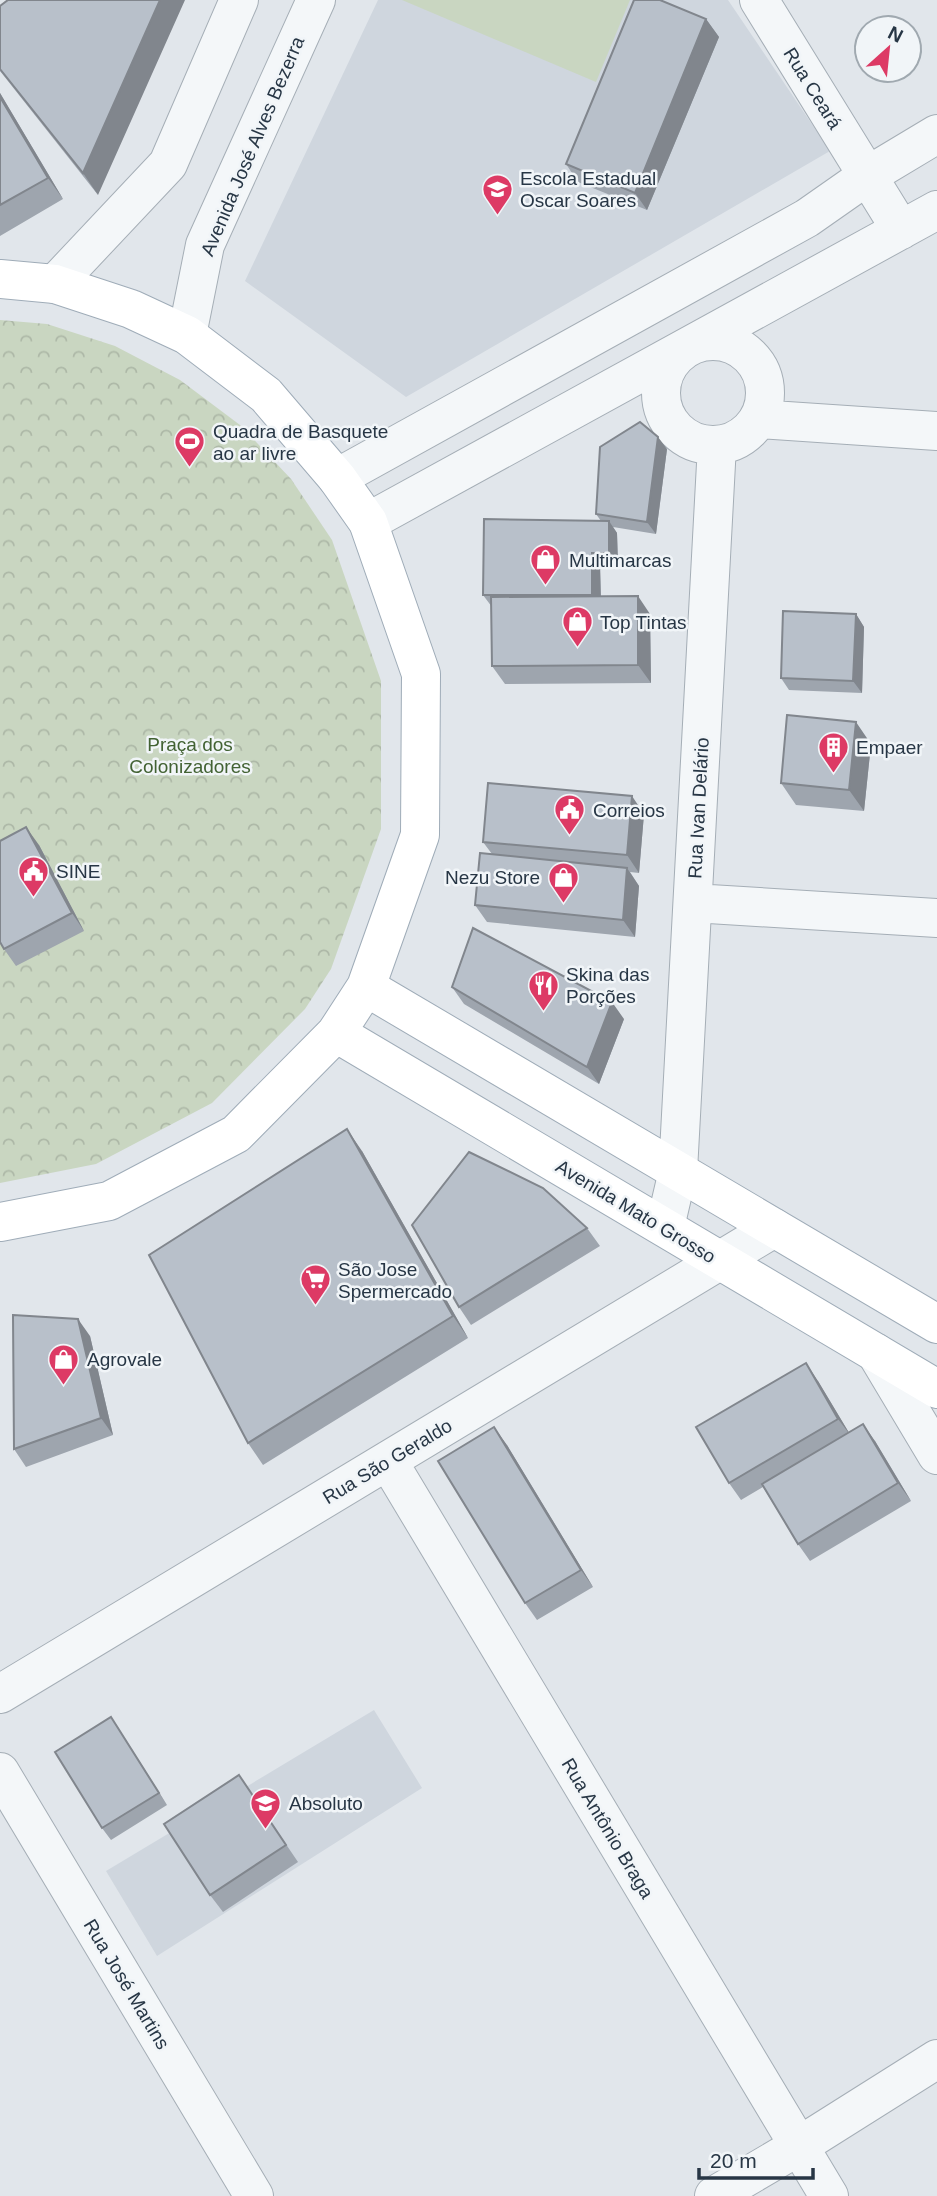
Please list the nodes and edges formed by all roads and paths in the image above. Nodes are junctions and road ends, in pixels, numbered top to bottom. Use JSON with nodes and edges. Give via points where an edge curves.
{"nodes":[{"id":1,"x":239,"y":0,"type":"edge"},
{"id":2,"x":316,"y":0,"type":"edge"},
{"id":3,"x":759,"y":0,"type":"edge"},
{"id":4,"x":937,"y":134,"type":"edge"},
{"id":5,"x":867,"y":176,"type":"junction"},
{"id":6,"x":937,"y":210,"type":"edge"},
{"id":7,"x":901,"y":230,"type":"junction"},
{"id":8,"x":0,"y":279,"type":"edge"},
{"id":9,"x":55,"y":284,"type":"junction"},
{"id":10,"x":683,"y":286,"type":"junction"},
{"id":11,"x":187,"y":335,"type":"junction"},
{"id":12,"x":687,"y":348,"type":"junction"},
{"id":13,"x":759,"y":419,"type":"junction"},
{"id":14,"x":937,"y":431,"type":"edge"},
{"id":15,"x":717,"y":445,"type":"junction"},
{"id":16,"x":337,"y":478,"type":"junction"},
{"id":17,"x":368,"y":522,"type":"junction"},
{"id":18,"x":693,"y":903,"type":"junction"},
{"id":19,"x":937,"y":918,"type":"edge"},
{"id":20,"x":366,"y":987,"type":"junction"},
{"id":21,"x":336,"y":1033,"type":"junction"},
{"id":22,"x":678,"y":1171,"type":"junction"},
{"id":23,"x":0,"y":1222,"type":"edge"},
{"id":24,"x":665,"y":1227,"type":"junction"},
{"id":25,"x":774,"y":1228,"type":"junction"},
{"id":26,"x":720,"y":1261,"type":"junction"},
{"id":27,"x":937,"y":1324,"type":"edge"},
{"id":28,"x":876,"y":1353,"type":"junction"},
{"id":29,"x":937,"y":1389,"type":"edge"},
{"id":30,"x":937,"y":1455,"type":"edge"},
{"id":31,"x":388,"y":1461,"type":"junction"},
{"id":32,"x":0,"y":1694,"type":"edge"},
{"id":33,"x":0,"y":1772,"type":"edge"},
{"id":34,"x":937,"y":2059,"type":"edge"},
{"id":35,"x":799,"y":2146,"type":"junction"},
{"id":36,"x":254,"y":2196,"type":"edge"},
{"id":37,"x":714,"y":2196,"type":"edge"},
{"id":38,"x":829,"y":2196,"type":"edge"}],
"edges":[{"from":1,"to":9,"type":"street","via":[[168,164]]},
{"from":2,"to":11,"type":"street","name":"Avenida José Alves Bezerra","via":[[205,245]]},
{"from":3,"to":5,"type":"street","name":"Rua Ceará"},
{"from":4,"to":5,"type":"street"},
{"from":5,"to":7,"type":"street","name":"Rua Ceará"},
{"from":5,"to":10,"type":"street","via":[[807,218]]},
{"from":6,"to":7,"type":"street"},
{"from":7,"to":12,"type":"street"},
{"from":8,"to":9,"type":"main road"},
{"from":9,"to":11,"type":"main road","via":[[131,309]]},
{"from":10,"to":12,"type":"street"},
{"from":10,"to":16,"type":"street"},
{"from":11,"to":16,"type":"main road","via":[[267,395]]},
{"from":12,"to":13,"type":"street","via":[[720,342],[737,346],[751,357],[766,388]]},
{"from":12,"to":15,"type":"street","via":[[665,374],[660,390],[663,407],[682,435]]},
{"from":12,"to":17,"type":"street"},
{"from":13,"to":14,"type":"street"},
{"from":13,"to":15,"type":"street","via":[[747,434]]},
{"from":15,"to":18,"type":"street","name":"Rua Ivan Delário"},
{"from":16,"to":17,"type":"main road"},
{"from":17,"to":20,"type":"main road","via":[[421,674],[420,835]]},
{"from":18,"to":19,"type":"street"},
{"from":18,"to":22,"type":"street","name":"Rua Ivan Delário"},
{"from":20,"to":21,"type":"main road"},
{"from":20,"to":22,"type":"main road"},
{"from":21,"to":23,"type":"main road","via":[[236,1134],[109,1201]]},
{"from":21,"to":24,"type":"main road","name":"Avenida Mato Grosso"},
{"from":22,"to":24,"type":"street","name":"Rua Ivan Delário"},
{"from":22,"to":25,"type":"main road"},
{"from":24,"to":26,"type":"main road","name":"Avenida Mato Grosso"},
{"from":25,"to":26,"type":"street","name":"Rua São Geraldo"},
{"from":25,"to":27,"type":"main road"},
{"from":26,"to":28,"type":"main road","name":"Avenida Mato Grosso"},
{"from":26,"to":31,"type":"street","name":"Rua São Geraldo"},
{"from":28,"to":29,"type":"main road","name":"Avenida Mato Grosso"},
{"from":28,"to":30,"type":"street"},
{"from":31,"to":32,"type":"street","name":"Rua São Geraldo"},
{"from":31,"to":35,"type":"street","name":"Rua Antônio Braga"},
{"from":33,"to":36,"type":"street","name":"Rua José Martins"},
{"from":34,"to":35,"type":"street"},
{"from":35,"to":37,"type":"street"},
{"from":35,"to":38,"type":"street","name":"Rua Antônio Braga"}]}
